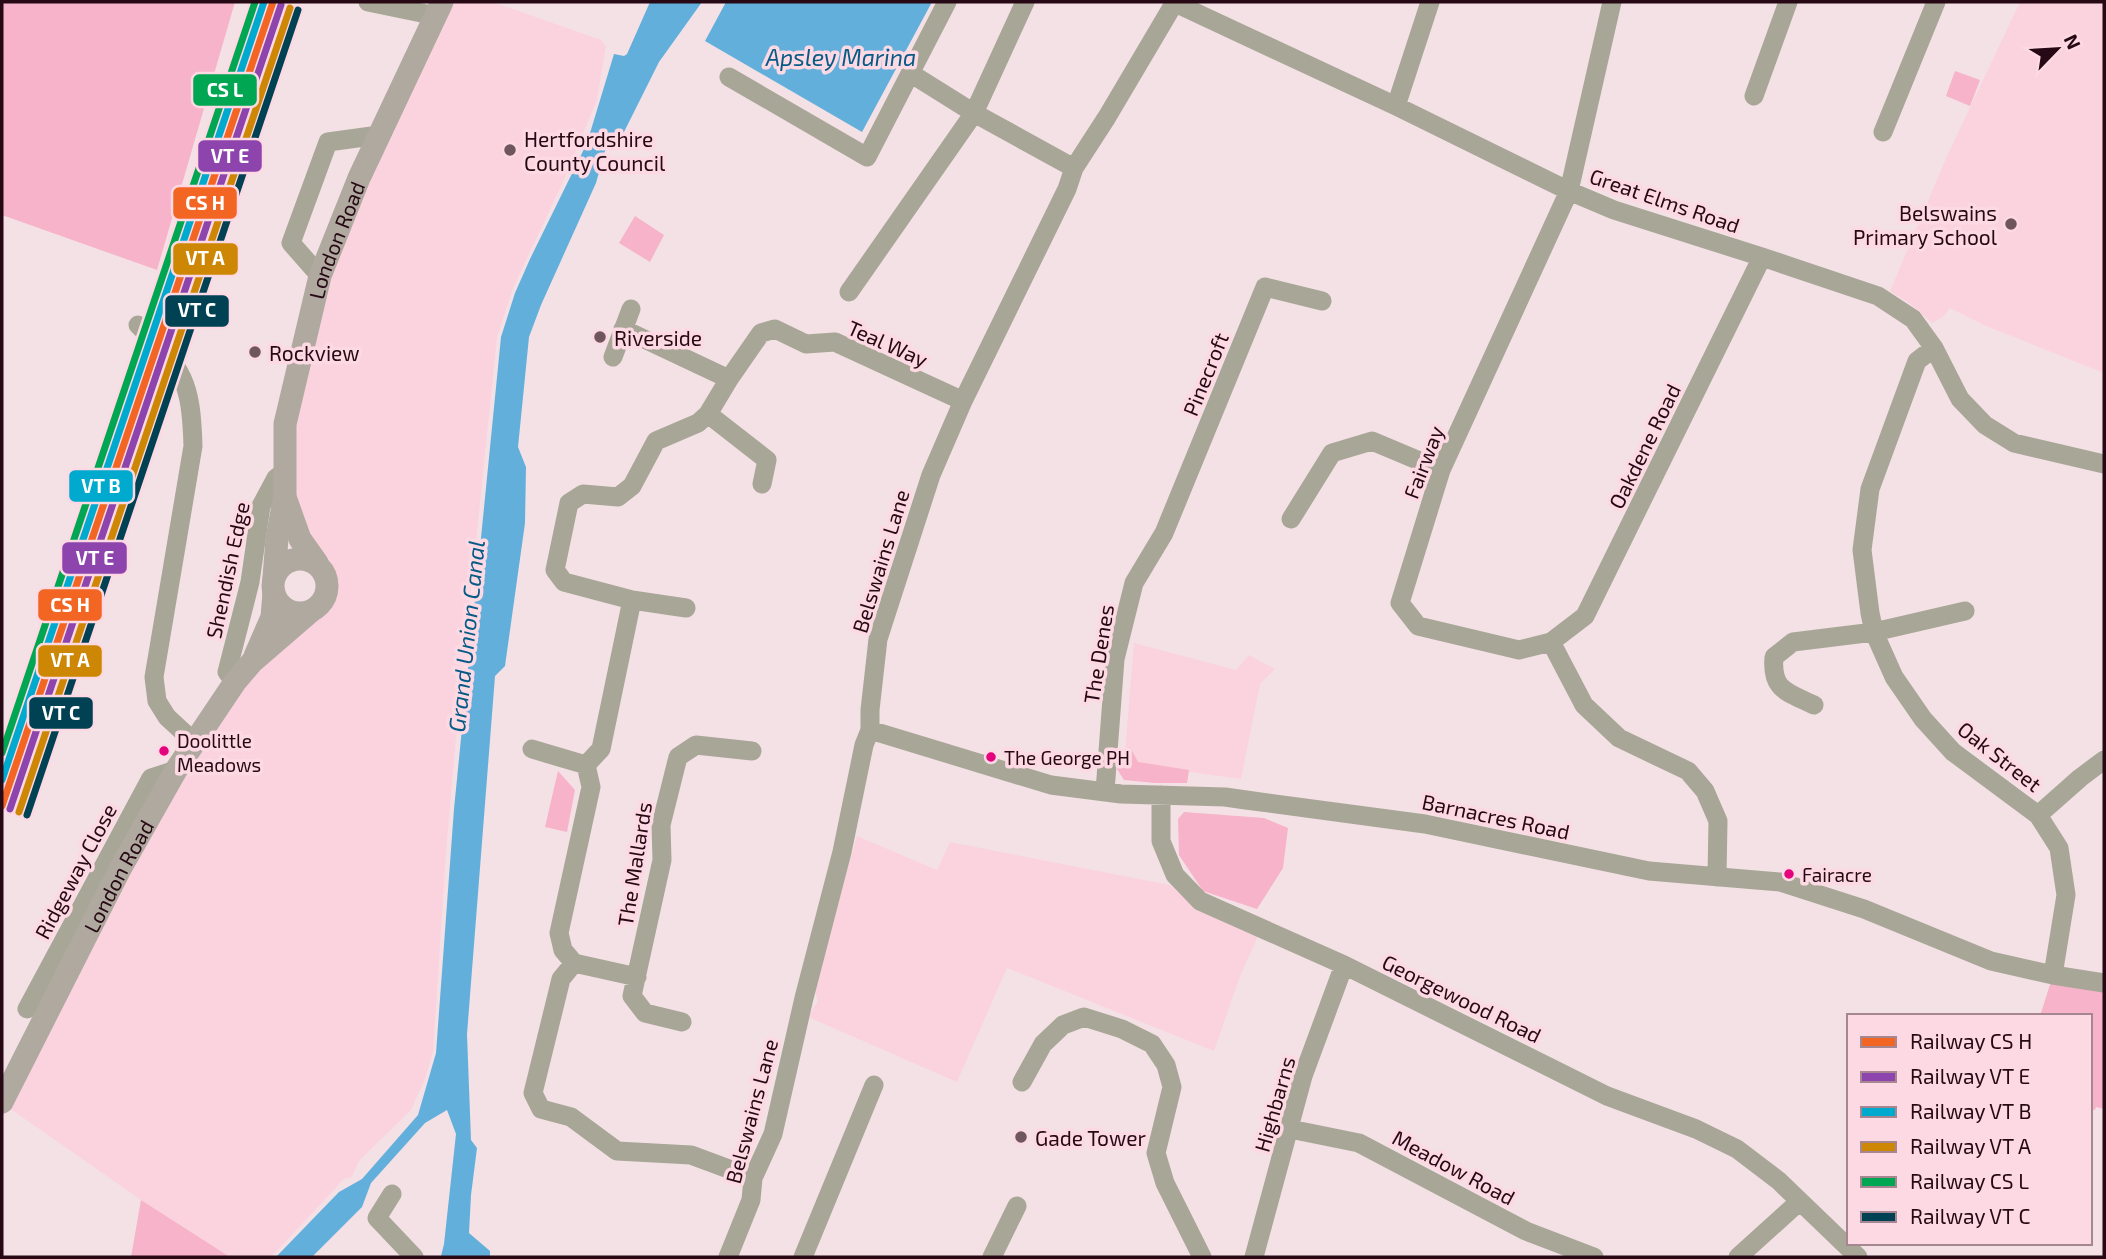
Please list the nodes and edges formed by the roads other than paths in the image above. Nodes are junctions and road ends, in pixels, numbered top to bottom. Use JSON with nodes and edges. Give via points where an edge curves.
{"nodes":[{"id":1,"x":368,"y":2,"type":"edge"},
{"id":2,"x":947,"y":2,"type":"edge"},
{"id":3,"x":1025,"y":2,"type":"edge"},
{"id":4,"x":1175,"y":2,"type":"edge"},
{"id":5,"x":1430,"y":2,"type":"edge"},
{"id":6,"x":1612,"y":2,"type":"edge"},
{"id":7,"x":1788,"y":2,"type":"edge"},
{"id":8,"x":1936,"y":2,"type":"edge"},
{"id":9,"x":439,"y":9,"type":"edge"},
{"id":10,"x":910,"y":73,"type":"junction"},
{"id":11,"x":729,"y":77,"type":"dead end"},
{"id":12,"x":1754,"y":96,"type":"dead end"},
{"id":13,"x":1396,"y":106,"type":"junction"},
{"id":14,"x":974,"y":113,"type":"junction"},
{"id":15,"x":1883,"y":132,"type":"dead end"},
{"id":16,"x":379,"y":135,"type":"junction"},
{"id":17,"x":1074,"y":168,"type":"junction"},
{"id":18,"x":1569,"y":191,"type":"junction"},
{"id":19,"x":1762,"y":257,"type":"junction"},
{"id":20,"x":320,"y":276,"type":"junction"},
{"id":21,"x":849,"y":292,"type":"dead end"},
{"id":22,"x":1322,"y":301,"type":"dead end"},
{"id":23,"x":631,"y":309,"type":"dead end"},
{"id":24,"x":138,"y":325,"type":"dead end"},
{"id":25,"x":623,"y":329,"type":"junction"},
{"id":26,"x":1934,"y":348,"type":"junction"},
{"id":27,"x":613,"y":357,"type":"dead end"},
{"id":28,"x":729,"y":379,"type":"junction"},
{"id":29,"x":963,"y":401,"type":"junction"},
{"id":30,"x":708,"y":414,"type":"junction"},
{"id":31,"x":2104,"y":464,"type":"edge"},
{"id":32,"x":1441,"y":470,"type":"junction"},
{"id":33,"x":285,"y":483,"type":"junction"},
{"id":34,"x":762,"y":484,"type":"dead end"},
{"id":35,"x":1291,"y":519,"type":"dead end"},
{"id":36,"x":1164,"y":533,"type":"joint"},
{"id":37,"x":317,"y":564,"type":"junction"},
{"id":38,"x":274,"y":585,"type":"junction"},
{"id":39,"x":632,"y":600,"type":"junction"},
{"id":40,"x":686,"y":608,"type":"dead end"},
{"id":41,"x":311,"y":611,"type":"junction"},
{"id":42,"x":1965,"y":611,"type":"dead end"},
{"id":43,"x":1874,"y":632,"type":"junction"},
{"id":44,"x":1550,"y":642,"type":"junction"},
{"id":45,"x":252,"y":663,"type":"junction"},
{"id":46,"x":235,"y":682,"type":"junction"},
{"id":47,"x":1814,"y":705,"type":"dead end"},
{"id":48,"x":870,"y":730,"type":"junction"},
{"id":49,"x":194,"y":742,"type":"junction"},
{"id":50,"x":531,"y":749,"type":"dead end"},
{"id":51,"x":752,"y":751,"type":"dead end"},
{"id":52,"x":2104,"y":760,"type":"edge"},
{"id":53,"x":586,"y":765,"type":"junction"},
{"id":54,"x":176,"y":769,"type":"junction"},
{"id":55,"x":1105,"y":791,"type":"junction"},
{"id":56,"x":1161,"y":795,"type":"junction"},
{"id":57,"x":2038,"y":815,"type":"junction"},
{"id":58,"x":1717,"y":877,"type":"junction"},
{"id":59,"x":569,"y":957,"type":"junction"},
{"id":60,"x":1344,"y":965,"type":"junction"},
{"id":61,"x":2053,"y":975,"type":"junction"},
{"id":62,"x":637,"y":977,"type":"junction"},
{"id":63,"x":2104,"y":983,"type":"edge"},
{"id":64,"x":27,"y":1009,"type":"dead end"},
{"id":65,"x":682,"y":1022,"type":"dead end"},
{"id":66,"x":1022,"y":1082,"type":"dead end"},
{"id":67,"x":874,"y":1085,"type":"dead end"},
{"id":68,"x":2,"y":1102,"type":"edge"},
{"id":69,"x":1290,"y":1129,"type":"junction"},
{"id":70,"x":753,"y":1178,"type":"junction"},
{"id":71,"x":392,"y":1194,"type":"dead end"},
{"id":72,"x":1800,"y":1201,"type":"junction"},
{"id":73,"x":1017,"y":1206,"type":"dead end"},
{"id":74,"x":414,"y":1257,"type":"edge"},
{"id":75,"x":728,"y":1257,"type":"edge"},
{"id":76,"x":803,"y":1257,"type":"edge"},
{"id":77,"x":992,"y":1257,"type":"edge"},
{"id":78,"x":1202,"y":1257,"type":"edge"},
{"id":79,"x":1254,"y":1257,"type":"edge"},
{"id":80,"x":1594,"y":1257,"type":"edge"},
{"id":81,"x":1738,"y":1257,"type":"edge"},
{"id":82,"x":1858,"y":1257,"type":"edge"}],
"edges":[{"from":1,"to":9,"type":"street"},
{"from":2,"to":10,"type":"street"},
{"from":3,"to":14,"type":"street"},
{"from":4,"to":13,"type":"street","name":"Great Elms Road"},
{"from":4,"to":17,"type":"street","name":"Belswains Lane"},
{"from":5,"to":13,"type":"street"},
{"from":6,"to":18,"type":"street","name":"Fairway"},
{"from":7,"to":12,"type":"street"},
{"from":8,"to":15,"type":"street"},
{"from":9,"to":16,"type":"main road","name":"London Road"},
{"from":10,"to":11,"type":"street","via":[[867,157]]},
{"from":10,"to":14,"type":"street"},
{"from":13,"to":18,"type":"street","name":"Great Elms Road"},
{"from":14,"to":17,"type":"street"},
{"from":14,"to":21,"type":"street"},
{"from":16,"to":20,"type":"main road","name":"London Road"},
{"from":16,"to":20,"type":"street","via":[[328,142],[291,243]]},
{"from":17,"to":29,"type":"street","name":"Belswains Lane","via":[[1068,189]]},
{"from":18,"to":19,"type":"street","name":"Great Elms Road"},
{"from":18,"to":32,"type":"street","name":"Fairway"},
{"from":19,"to":26,"type":"street","name":"Great Elms Road","via":[[1878,296],[1913,319]]},
{"from":19,"to":44,"type":"street","name":"Oakdene Road","via":[[1585,617]]},
{"from":20,"to":33,"type":"main road","name":"London Road","via":[[285,424]]},
{"from":22,"to":36,"type":"street","name":"Pinecroft","via":[[1265,287]]},
{"from":23,"to":25,"type":"street"},
{"from":24,"to":49,"type":"street","via":[[180,370],[192,415],[194,446],[154,677],[157,701]]},
{"from":25,"to":27,"type":"street"},
{"from":25,"to":28,"type":"street"},
{"from":26,"to":31,"type":"street","name":"Great Elms Road","via":[[1960,399],[1985,425],[2014,443]]},
{"from":26,"to":43,"type":"street","name":"Oak Street","via":[[1917,361],[1870,489],[1862,550]]},
{"from":28,"to":29,"type":"street","name":"Teal Way","via":[[761,333],[775,328],[806,344],[835,342]]},
{"from":28,"to":30,"type":"street","name":"Teal Way"},
{"from":29,"to":48,"type":"street","name":"Belswains Lane","via":[[931,475],[878,639]]},
{"from":30,"to":34,"type":"street","via":[[767,460]]},
{"from":30,"to":39,"type":"street","name":"Teal Way","via":[[656,441],[632,486],[618,497],[583,494],[569,503],[555,570],[564,582]]},
{"from":32,"to":35,"type":"street","via":[[1371,441],[1332,453]]},
{"from":32,"to":44,"type":"street","name":"Fairway","via":[[1400,603],[1418,626],[1519,650]]},
{"from":33,"to":37,"type":"main road","name":"London Road","via":[[300,539]]},
{"from":33,"to":38,"type":"main road","name":"London Road"},
{"from":33,"to":46,"type":"street","name":"Shendish Edge","via":[[276,478],[261,506],[250,582],[227,672]]},
{"from":36,"to":55,"type":"street","name":"The Denes","via":[[1134,583],[1115,659]]},
{"from":37,"to":38,"type":"main road","via":[[304,558],[282,564]]},
{"from":37,"to":41,"type":"main road","via":[[324,571],[327,591]]},
{"from":38,"to":41,"type":"main road","via":[[278,602],[287,609]]},
{"from":38,"to":45,"type":"main road","name":"London Road","via":[[272,617]]},
{"from":39,"to":40,"type":"street"},
{"from":39,"to":53,"type":"street","via":[[601,749]]},
{"from":41,"to":45,"type":"main road","name":"London Road"},
{"from":42,"to":43,"type":"street"},
{"from":43,"to":47,"type":"street","via":[[1793,642],[1774,657],[1773,673],[1781,688]]},
{"from":43,"to":57,"type":"street","name":"Oak Street","via":[[1894,677],[1923,719],[1953,752]]},
{"from":44,"to":58,"type":"street","via":[[1584,705],[1619,737],[1688,771],[1705,791],[1718,821]]},
{"from":45,"to":46,"type":"main road","name":"London Road"},
{"from":46,"to":49,"type":"main road","name":"London Road"},
{"from":48,"to":55,"type":"street","name":"Barnacres Road","via":[[1051,785]]},
{"from":48,"to":70,"type":"street","name":"Belswains Lane","via":[[773,1134]]},
{"from":49,"to":54,"type":"main road","name":"London Road"},
{"from":50,"to":53,"type":"street"},
{"from":51,"to":62,"type":"street","name":"The Mallards","via":[[696,746],[678,757],[661,825],[662,860]]},
{"from":52,"to":57,"type":"street"},
{"from":53,"to":59,"type":"street","via":[[591,787],[559,933]]},
{"from":54,"to":64,"type":"street","name":"Ridgeway Close","via":[[151,778]]},
{"from":54,"to":68,"type":"main road","name":"London Road"},
{"from":55,"to":56,"type":"street","name":"Barnacres Road"},
{"from":56,"to":58,"type":"street","name":"Barnacres Road","via":[[1225,797],[1424,824],[1649,871]]},
{"from":56,"to":60,"type":"street","name":"Georgewood Road","via":[[1161,841],[1175,875],[1200,901]]},
{"from":57,"to":61,"type":"street","name":"Oak Street","via":[[2059,848],[2066,895]]},
{"from":58,"to":61,"type":"street","name":"Barnacres Road","via":[[1780,882],[1864,909],[1991,961]]},
{"from":59,"to":62,"type":"street"},
{"from":59,"to":70,"type":"street","via":[[533,1093],[541,1109],[571,1117],[617,1151],[691,1155]]},
{"from":60,"to":69,"type":"street","name":"Highbarns","via":[[1303,1076]]},
{"from":60,"to":72,"type":"street","name":"Georgewood Road","via":[[1607,1096],[1714,1136],[1758,1163]]},
{"from":61,"to":63,"type":"street","name":"Barnacres Road"},
{"from":62,"to":65,"type":"street","name":"The Mallards","via":[[632,996],[645,1013]]},
{"from":66,"to":78,"type":"street","via":[[1043,1044],[1063,1025],[1084,1017],[1152,1044],[1166,1065],[1172,1087],[1156,1153]]},
{"from":67,"to":76,"type":"street"},
{"from":69,"to":79,"type":"street","name":"Highbarns"},
{"from":69,"to":80,"type":"street","name":"Meadow Road","via":[[1359,1143],[1526,1231]]},
{"from":70,"to":75,"type":"street","name":"Belswains Lane","via":[[751,1200]]},
{"from":71,"to":74,"type":"street","via":[[377,1219]]},
{"from":72,"to":81,"type":"street"},
{"from":72,"to":82,"type":"street","name":"Georgewood Road"},
{"from":73,"to":77,"type":"street"}]}
